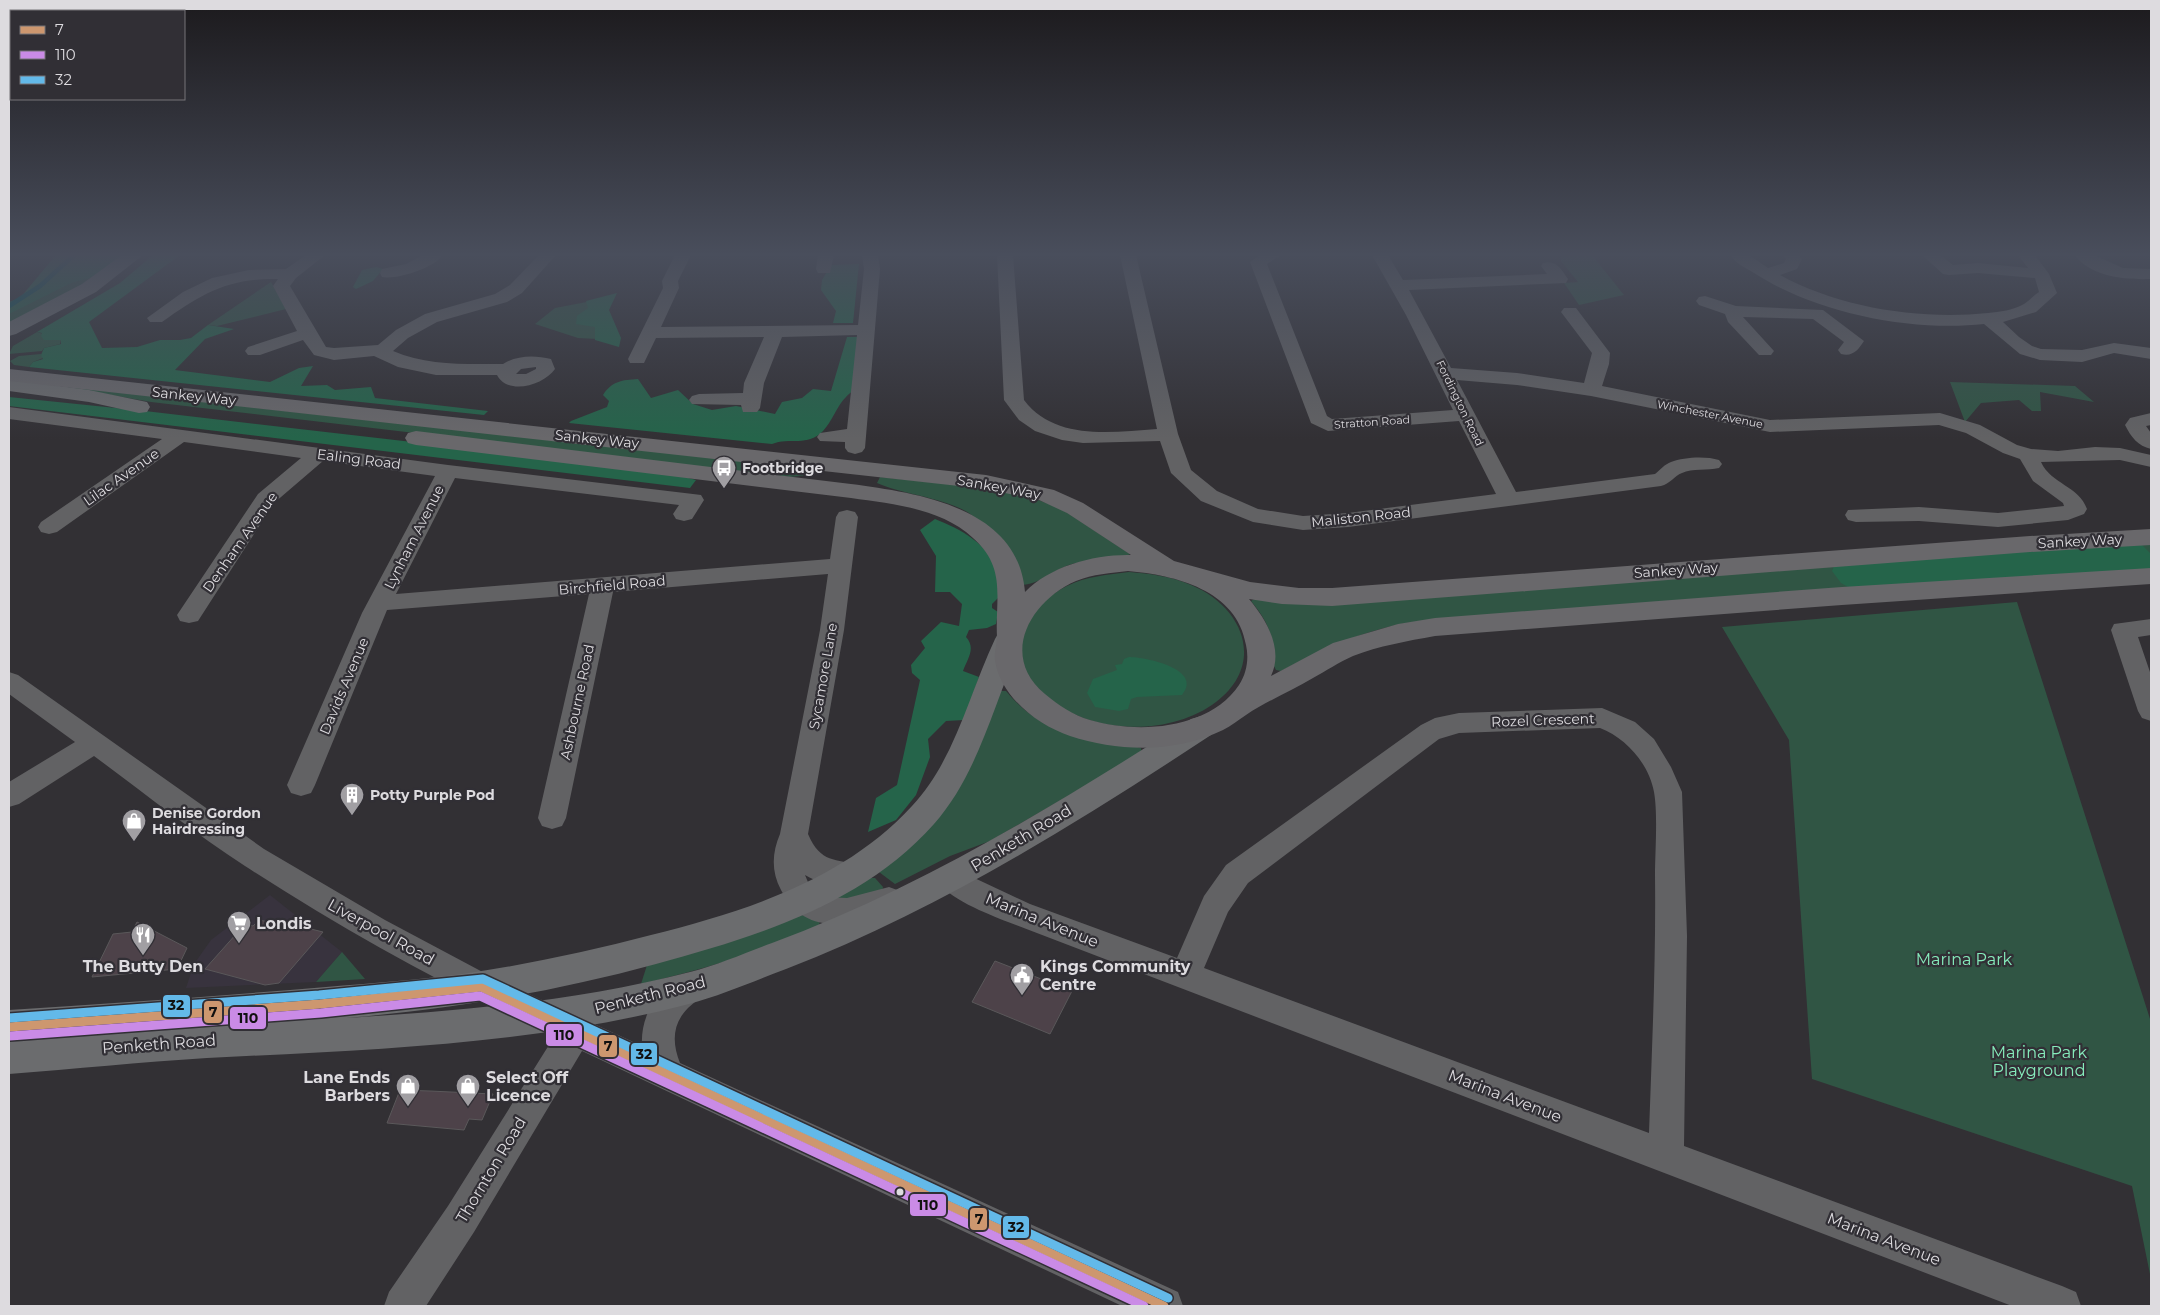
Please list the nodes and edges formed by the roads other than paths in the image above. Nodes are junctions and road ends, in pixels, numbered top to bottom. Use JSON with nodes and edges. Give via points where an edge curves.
{"nodes":[{"id":1,"x":35,"y":316,"type":"edge"},
{"id":2,"x":51,"y":316,"type":"edge"},
{"id":3,"x":297,"y":316,"type":"edge"},
{"id":4,"x":437,"y":316,"type":"edge"},
{"id":5,"x":657,"y":316,"type":"edge"},
{"id":6,"x":867,"y":316,"type":"edge"},
{"id":7,"x":1009,"y":316,"type":"edge"},
{"id":8,"x":1142,"y":316,"type":"edge"},
{"id":9,"x":1279,"y":316,"type":"edge"},
{"id":10,"x":1415,"y":316,"type":"edge"},
{"id":11,"x":1572,"y":316,"type":"edge"},
{"id":12,"x":1734,"y":316,"type":"edge"},
{"id":13,"x":1831,"y":316,"type":"edge"},
{"id":14,"x":1894,"y":316,"type":"edge"},
{"id":15,"x":1996,"y":316,"type":"edge"},
{"id":16,"x":1988,"y":318,"type":"junction"},
{"id":17,"x":9,"y":330,"type":"edge"},
{"id":18,"x":865,"y":330,"type":"junction"},
{"id":19,"x":775,"y":332,"type":"junction"},
{"id":20,"x":649,"y":333,"type":"junction"},
{"id":21,"x":307,"y":334,"type":"junction"},
{"id":22,"x":9,"y":340,"type":"edge"},
{"id":23,"x":253,"y":350,"type":"dead end"},
{"id":24,"x":1847,"y":350,"type":"dead end"},
{"id":25,"x":382,"y":351,"type":"junction"},
{"id":26,"x":1764,"y":351,"type":"dead end"},
{"id":27,"x":2151,"y":354,"type":"edge"},
{"id":28,"x":637,"y":359,"type":"dead end"},
{"id":29,"x":507,"y":370,"type":"dead end"},
{"id":30,"x":1445,"y":373,"type":"junction"},
{"id":31,"x":10,"y":381,"type":"edge"},
{"id":32,"x":1591,"y":390,"type":"junction"},
{"id":33,"x":699,"y":400,"type":"dead end"},
{"id":34,"x":9,"y":413,"type":"edge"},
{"id":35,"x":1464,"y":415,"type":"junction"},
{"id":36,"x":2151,"y":419,"type":"edge"},
{"id":37,"x":1168,"y":434,"type":"junction"},
{"id":38,"x":181,"y":435,"type":"junction"},
{"id":39,"x":827,"y":437,"type":"dead end"},
{"id":40,"x":2151,"y":444,"type":"edge"},
{"id":41,"x":854,"y":450,"type":"junction"},
{"id":42,"x":318,"y":454,"type":"junction"},
{"id":43,"x":2029,"y":455,"type":"junction"},
{"id":44,"x":2151,"y":461,"type":"edge"},
{"id":45,"x":1712,"y":464,"type":"dead end"},
{"id":46,"x":448,"y":470,"type":"junction"},
{"id":47,"x":851,"y":491,"type":"junction"},
{"id":48,"x":1510,"y":500,"type":"junction"},
{"id":49,"x":684,"y":514,"type":"dead end"},
{"id":50,"x":1856,"y":515,"type":"dead end"},
{"id":51,"x":847,"y":517,"type":"dead end"},
{"id":52,"x":62,"y":522,"type":"dead end"},
{"id":53,"x":2151,"y":537,"type":"edge"},
{"id":54,"x":842,"y":565,"type":"junction"},
{"id":55,"x":1165,"y":566,"type":"junction"},
{"id":56,"x":2151,"y":576,"type":"edge"},
{"id":57,"x":1203,"y":578,"type":"junction"},
{"id":58,"x":602,"y":586,"type":"junction"},
{"id":59,"x":381,"y":603,"type":"junction"},
{"id":60,"x":188,"y":616,"type":"dead end"},
{"id":61,"x":2151,"y":628,"type":"edge"},
{"id":62,"x":1009,"y":636,"type":"junction"},
{"id":63,"x":9,"y":681,"type":"edge"},
{"id":64,"x":1235,"y":708,"type":"junction"},
{"id":65,"x":2151,"y":711,"type":"edge"},
{"id":66,"x":1201,"y":728,"type":"junction"},
{"id":67,"x":96,"y":742,"type":"junction"},
{"id":68,"x":312,"y":774,"type":"dead end"},
{"id":69,"x":9,"y":796,"type":"edge"},
{"id":70,"x":553,"y":818,"type":"dead end"},
{"id":71,"x":794,"y":834,"type":"junction"},
{"id":72,"x":850,"y":875,"type":"junction"},
{"id":73,"x":947,"y":881,"type":"junction"},
{"id":74,"x":801,"y":900,"type":"junction"},
{"id":75,"x":1185,"y":976,"type":"junction"},
{"id":76,"x":481,"y":987,"type":"junction"},
{"id":77,"x":692,"y":987,"type":"junction"},
{"id":78,"x":560,"y":1024,"type":"junction"},
{"id":79,"x":9,"y":1027,"type":"edge"},
{"id":80,"x":151,"y":1030,"type":"junction"},
{"id":81,"x":9,"y":1057,"type":"edge"},
{"id":82,"x":667,"y":1072,"type":"junction"},
{"id":83,"x":1666,"y":1157,"type":"junction"},
{"id":84,"x":403,"y":1306,"type":"edge"},
{"id":85,"x":1164,"y":1306,"type":"edge"},
{"id":86,"x":2062,"y":1306,"type":"edge"}],
"edges":[{"from":1,"to":17,"type":"main road"},
{"from":2,"to":22,"type":"main road"},
{"from":3,"to":21,"type":"street"},
{"from":4,"to":25,"type":"street","via":[[408,330]]},
{"from":5,"to":20,"type":"street"},
{"from":6,"to":18,"type":"street"},
{"from":7,"to":37,"type":"street","via":[[1014,400],[1026,418],[1061,433],[1080,436],[1104,438]]},
{"from":8,"to":37,"type":"street","name":"Maliston Road"},
{"from":9,"to":35,"type":"street","name":"Stratton Road","via":[[1318,419],[1328,425]]},
{"from":10,"to":30,"type":"street","name":"Fordington Road"},
{"from":11,"to":32,"type":"street","via":[[1601,353]]},
{"from":12,"to":26,"type":"street"},
{"from":13,"to":24,"type":"street","via":[[1856,341]]},
{"from":14,"to":16,"type":"street","via":[[1940,320]]},
{"from":15,"to":16,"type":"street"},
{"from":16,"to":27,"type":"street","via":[[2026,350],[2040,354],[2097,359],[2114,348]]},
{"from":18,"to":19,"type":"street"},
{"from":18,"to":41,"type":"street"},
{"from":19,"to":20,"type":"street"},
{"from":19,"to":33,"type":"street","via":[[754,383],[750,404]]},
{"from":20,"to":28,"type":"street"},
{"from":21,"to":23,"type":"street"},
{"from":21,"to":25,"type":"street","via":[[320,351],[327,353]]},
{"from":25,"to":29,"type":"street","via":[[404,363],[436,369]]},
{"from":30,"to":32,"type":"street","name":"Winchester Avenue"},
{"from":30,"to":35,"type":"street","name":"Fordington Road"},
{"from":31,"to":41,"type":"highway","name":"Sankey Way"},
{"from":31,"to":47,"type":"highway","name":"Sankey Way","via":[[140,408],[334,428]]},
{"from":32,"to":43,"type":"street","name":"Winchester Avenue","via":[[1770,426],[1940,419],[1973,429],[2010,449]]},
{"from":34,"to":38,"type":"street","name":"Ealing Road"},
{"from":35,"to":48,"type":"street","name":"Fordington Road"},
{"from":36,"to":40,"type":"street","via":[[2135,425]]},
{"from":37,"to":48,"type":"street","name":"Maliston Road","via":[[1181,474],[1209,496],[1253,515],[1303,523]]},
{"from":38,"to":42,"type":"street","name":"Ealing Road"},
{"from":38,"to":52,"type":"street","name":"Lilac Avenue"},
{"from":39,"to":41,"type":"street"},
{"from":41,"to":47,"type":"highway"},
{"from":41,"to":55,"type":"highway","name":"Sankey Way","via":[[1046,495],[1075,508]]},
{"from":42,"to":46,"type":"street","name":"Ealing Road"},
{"from":42,"to":60,"type":"street","name":"Denham Avenue","via":[[266,499]]},
{"from":43,"to":44,"type":"street","name":"Winchester Avenue","via":[[2120,454]]},
{"from":43,"to":50,"type":"street","via":[[2032,468],[2042,479],[2073,500],[2076,509],[2068,513],[1998,520],[1919,514]]},
{"from":45,"to":48,"type":"street","name":"Maliston Road","via":[[1676,467],[1661,480]]},
{"from":46,"to":49,"type":"street","name":"Ealing Road","via":[[693,500]]},
{"from":46,"to":59,"type":"street","name":"Lynham Avenue"},
{"from":47,"to":62,"type":"highway","name":"Sankey Way","via":[[920,502],[972,524],[995,545],[1008,569],[1012,589]]},
{"from":51,"to":54,"type":"street","name":"Sycamore Lane"},
{"from":53,"to":57,"type":"highway","name":"Sankey Way","via":[[1332,597],[1263,594]]},
{"from":54,"to":58,"type":"street","name":"Birchfield Road"},
{"from":54,"to":71,"type":"street","name":"Sycamore Lane"},
{"from":55,"to":57,"type":"highway"},
{"from":55,"to":62,"type":"highway","via":[[1128,563],[1092,568],[1060,579],[1034,595],[1017,616]]},
{"from":56,"to":64,"type":"highway","via":[[1435,627],[1390,635],[1343,650]]},
{"from":57,"to":64,"type":"highway","via":[[1231,595],[1251,617],[1262,643],[1261,670]]},
{"from":58,"to":59,"type":"street","name":"Birchfield Road"},
{"from":58,"to":70,"type":"street","name":"Ashbourne Road"},
{"from":59,"to":68,"type":"street","name":"Davids Avenue","via":[[374,613]]},
{"from":61,"to":65,"type":"street","via":[[2123,630]]},
{"from":62,"to":66,"type":"highway","name":"Sankey Way","via":[[1010,664],[1023,689],[1046,711],[1079,728],[1118,737],[1161,737]]},
{"from":62,"to":72,"type":"main road","name":"Penketh Road","via":[[994,667],[965,747],[947,783],[926,813],[895,844]]},
{"from":63,"to":67,"type":"street","name":"Liverpool Road"},
{"from":64,"to":66,"type":"highway","name":"Sankey Way"},
{"from":66,"to":73,"type":"main road","name":"Penketh Road"},
{"from":67,"to":69,"type":"street"},
{"from":67,"to":76,"type":"street","name":"Liverpool Road","via":[[254,857],[387,937]]},
{"from":71,"to":72,"type":"street","via":[[802,854],[815,866],[830,873]]},
{"from":71,"to":74,"type":"street","name":"Sycamore Lane","via":[[787,848],[787,866]]},
{"from":72,"to":74,"type":"main road","name":"Penketh Road"},
{"from":73,"to":74,"type":"street","via":[[873,905],[841,911],[817,910]]},
{"from":73,"to":75,"type":"street","name":"Marina Avenue","via":[[1019,913]]},
{"from":73,"to":77,"type":"main road","name":"Penketh Road","via":[[877,917],[802,949]]},
{"from":74,"to":76,"type":"main road","name":"Penketh Road","via":[[705,936],[574,970]]},
{"from":75,"to":83,"type":"street","name":"Marina Avenue"},
{"from":75,"to":83,"type":"street","name":"Rozel Crescent","via":[[1215,905],[1237,874],[1430,732],[1444,725],[1459,723],[1602,718],[1619,723],[1650,752],[1668,792],[1671,936]]},
{"from":76,"to":78,"type":"street","name":"Liverpool Road"},
{"from":76,"to":80,"type":"main road","name":"Penketh Road","via":[[320,1004]]},
{"from":77,"to":78,"type":"main road","name":"Penketh Road","via":[[629,1002]]},
{"from":77,"to":82,"type":"street","via":[[670,1002],[663,1012],[657,1040],[659,1056]]},
{"from":78,"to":80,"type":"main road","name":"Penketh Road","via":[[394,1031]]},
{"from":78,"to":82,"type":"street","name":"Liverpool Road"},
{"from":78,"to":84,"type":"street","name":"Thornton Road","via":[[462,1219]]},
{"from":79,"to":80,"type":"main road","name":"Penketh Road"},
{"from":80,"to":81,"type":"main road","name":"Penketh Road"},
{"from":82,"to":85,"type":"street","name":"Liverpool Road"},
{"from":83,"to":86,"type":"street","name":"Marina Avenue"}]}
